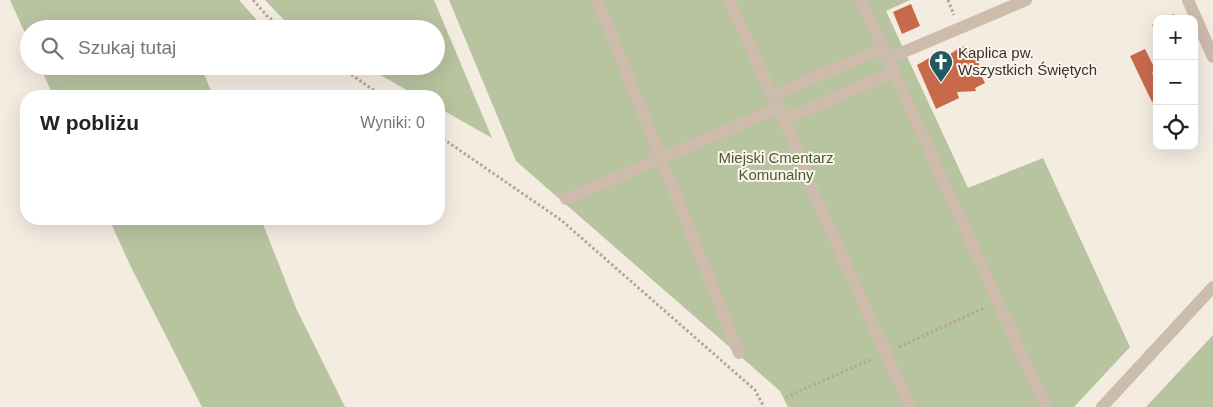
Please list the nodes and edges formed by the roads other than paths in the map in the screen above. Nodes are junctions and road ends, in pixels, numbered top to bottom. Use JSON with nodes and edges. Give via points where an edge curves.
{"nodes":[{"id":1,"x":597,"y":0,"type":"edge"},
{"id":2,"x":729,"y":0,"type":"edge"},
{"id":3,"x":861,"y":0,"type":"edge"},
{"id":4,"x":1026,"y":0,"type":"edge"},
{"id":5,"x":1188,"y":0,"type":"edge"},
{"id":6,"x":885,"y":53,"type":"junction"},
{"id":7,"x":1213,"y":57,"type":"edge"},
{"id":8,"x":893,"y":72,"type":"junction"},
{"id":9,"x":772,"y":96,"type":"junction"},
{"id":10,"x":778,"y":108,"type":"junction"},
{"id":11,"x":784,"y":120,"type":"junction"},
{"id":12,"x":660,"y":158,"type":"junction"},
{"id":13,"x":566,"y":199,"type":"dead end"},
{"id":14,"x":1213,"y":287,"type":"edge"},
{"id":15,"x":739,"y":353,"type":"dead end"},
{"id":16,"x":910,"y":407,"type":"edge"},
{"id":17,"x":1046,"y":407,"type":"edge"},
{"id":18,"x":1102,"y":407,"type":"edge"}],
"edges":[{"from":1,"to":12,"type":"street"},
{"from":2,"to":9,"type":"street"},
{"from":3,"to":6,"type":"street"},
{"from":4,"to":6,"type":"street","via":[[976,22]]},
{"from":5,"to":7,"type":"street"},
{"from":6,"to":8,"type":"street"},
{"from":6,"to":9,"type":"street"},
{"from":8,"to":11,"type":"street"},
{"from":8,"to":17,"type":"street"},
{"from":9,"to":10,"type":"street"},
{"from":10,"to":11,"type":"street"},
{"from":10,"to":12,"type":"street"},
{"from":11,"to":16,"type":"street"},
{"from":12,"to":13,"type":"street"},
{"from":12,"to":15,"type":"street"},
{"from":14,"to":18,"type":"street"}]}
